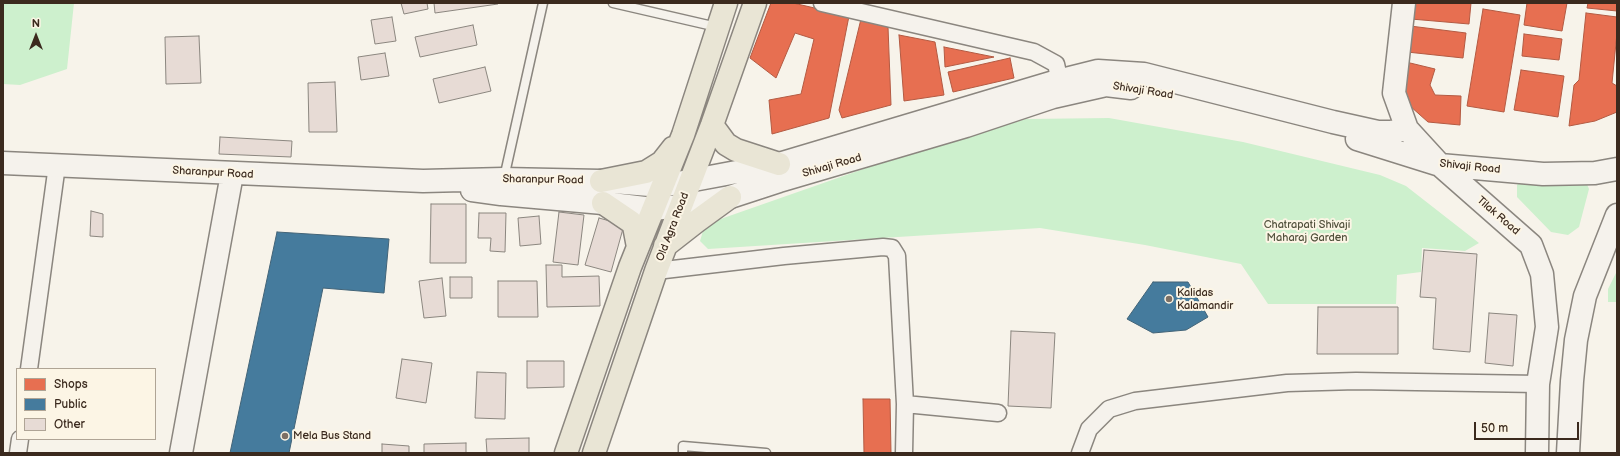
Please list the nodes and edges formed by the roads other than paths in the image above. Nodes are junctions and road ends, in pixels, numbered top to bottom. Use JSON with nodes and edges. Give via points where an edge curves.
{"nodes":[{"id":1,"x":542,"y":3,"type":"edge"},
{"id":2,"x":613,"y":3,"type":"edge"},
{"id":3,"x":726,"y":3,"type":"edge"},
{"id":4,"x":756,"y":3,"type":"edge"},
{"id":5,"x":822,"y":3,"type":"edge"},
{"id":6,"x":1404,"y":3,"type":"edge"},
{"id":7,"x":718,"y":27,"type":"junction"},
{"id":8,"x":1062,"y":88,"type":"junction"},
{"id":9,"x":712,"y":125,"type":"junction"},
{"id":10,"x":1407,"y":129,"type":"junction"},
{"id":11,"x":683,"y":135,"type":"junction"},
{"id":12,"x":3,"y":164,"type":"edge"},
{"id":13,"x":780,"y":164,"type":"junction"},
{"id":14,"x":57,"y":165,"type":"junction"},
{"id":15,"x":1440,"y":165,"type":"junction"},
{"id":16,"x":1617,"y":169,"type":"edge"},
{"id":17,"x":232,"y":174,"type":"junction"},
{"id":18,"x":503,"y":179,"type":"junction"},
{"id":19,"x":601,"y":181,"type":"junction"},
{"id":20,"x":423,"y":182,"type":"junction"},
{"id":21,"x":690,"y":182,"type":"junction"},
{"id":22,"x":662,"y":186,"type":"junction"},
{"id":23,"x":730,"y":197,"type":"junction"},
{"id":24,"x":603,"y":203,"type":"junction"},
{"id":25,"x":681,"y":206,"type":"junction"},
{"id":26,"x":653,"y":209,"type":"junction"},
{"id":27,"x":1617,"y":216,"type":"edge"},
{"id":28,"x":665,"y":246,"type":"junction"},
{"id":29,"x":638,"y":247,"type":"junction"},
{"id":30,"x":656,"y":271,"type":"junction"},
{"id":31,"x":29,"y":368,"type":"edge"},
{"id":32,"x":1538,"y":384,"type":"junction"},
{"id":33,"x":905,"y":404,"type":"junction"},
{"id":34,"x":998,"y":412,"type":"dead end"},
{"id":35,"x":20,"y":440,"type":"edge"},
{"id":36,"x":18,"y":453,"type":"edge"},
{"id":37,"x":181,"y":453,"type":"edge"},
{"id":38,"x":566,"y":453,"type":"edge"},
{"id":39,"x":594,"y":453,"type":"edge"},
{"id":40,"x":683,"y":453,"type":"edge"},
{"id":41,"x":766,"y":453,"type":"edge"},
{"id":42,"x":904,"y":453,"type":"edge"},
{"id":43,"x":1080,"y":453,"type":"edge"},
{"id":44,"x":1537,"y":453,"type":"edge"},
{"id":45,"x":1568,"y":453,"type":"edge"}],
"edges":[{"from":1,"to":18,"type":"lane"},
{"from":2,"to":7,"type":"lane"},
{"from":3,"to":7,"type":"highway"},
{"from":4,"to":9,"type":"highway","name":"Old Agra Road"},
{"from":5,"to":8,"type":"street","via":[[1034,52],[1056,64]]},
{"from":6,"to":10,"type":"main road","name":"Tilak Road","via":[[1394,93]]},
{"from":7,"to":11,"type":"highway"},
{"from":8,"to":10,"type":"main road","name":"Shivaji Road","via":[[1098,71],[1144,74],[1378,132]]},
{"from":8,"to":13,"type":"main road","name":"Shivaji Road"},
{"from":8,"to":15,"type":"main road","name":"Shivaji Road","via":[[1106,85],[1146,89],[1365,141]]},
{"from":8,"to":23,"type":"main road","name":"Shivaji Road","via":[[966,126]]},
{"from":9,"to":13,"type":"highway","via":[[726,144],[740,152]]},
{"from":9,"to":21,"type":"highway","name":"Old Agra Road"},
{"from":10,"to":15,"type":"main road","name":"Tilak Road"},
{"from":11,"to":19,"type":"highway","via":[[656,167],[646,172]]},
{"from":11,"to":22,"type":"highway"},
{"from":12,"to":14,"type":"main road","name":"Sharanpur Road"},
{"from":13,"to":21,"type":"main road","name":"Shivaji Road"},
{"from":14,"to":17,"type":"main road","name":"Sharanpur Road"},
{"from":14,"to":31,"type":"street"},
{"from":15,"to":16,"type":"main road","name":"Shivaji Road","via":[[1543,174],[1596,173]]},
{"from":15,"to":32,"type":"main road","name":"Tilak Road","via":[[1531,245],[1542,274],[1547,327]]},
{"from":17,"to":20,"type":"main road","name":"Sharanpur Road"},
{"from":17,"to":37,"type":"main road"},
{"from":18,"to":19,"type":"main road","name":"Sharanpur Road"},
{"from":18,"to":20,"type":"main road","name":"Sharanpur Road"},
{"from":19,"to":22,"type":"main road","name":"Sharanpur Road"},
{"from":20,"to":24,"type":"main road","name":"Sharanpur Road","via":[[501,194]]},
{"from":21,"to":22,"type":"main road","name":"Shivaji Road"},
{"from":21,"to":25,"type":"highway","name":"Old Agra Road"},
{"from":22,"to":26,"type":"highway"},
{"from":23,"to":25,"type":"main road","name":"Shivaji Road"},
{"from":23,"to":28,"type":"highway"},
{"from":24,"to":26,"type":"main road","name":"Sharanpur Road"},
{"from":24,"to":29,"type":"highway","via":[[631,222]]},
{"from":25,"to":26,"type":"main road","name":"Shivaji Road"},
{"from":25,"to":28,"type":"highway","name":"Old Agra Road"},
{"from":26,"to":29,"type":"highway"},
{"from":27,"to":45,"type":"main road","via":[[1585,296],[1576,340]]},
{"from":28,"to":30,"type":"highway","name":"Old Agra Road"},
{"from":29,"to":38,"type":"highway"},
{"from":30,"to":33,"type":"street","via":[[792,255],[892,248],[897,256]]},
{"from":30,"to":39,"type":"highway","name":"Old Agra Road"},
{"from":32,"to":43,"type":"street","via":[[1356,381],[1287,383],[1135,401],[1110,409],[1090,429]]},
{"from":32,"to":44,"type":"main road","name":"Tilak Road"},
{"from":33,"to":34,"type":"street"},
{"from":33,"to":42,"type":"street"},
{"from":35,"to":36,"type":"street"},
{"from":40,"to":41,"type":"lane","via":[[683,446]]}]}
